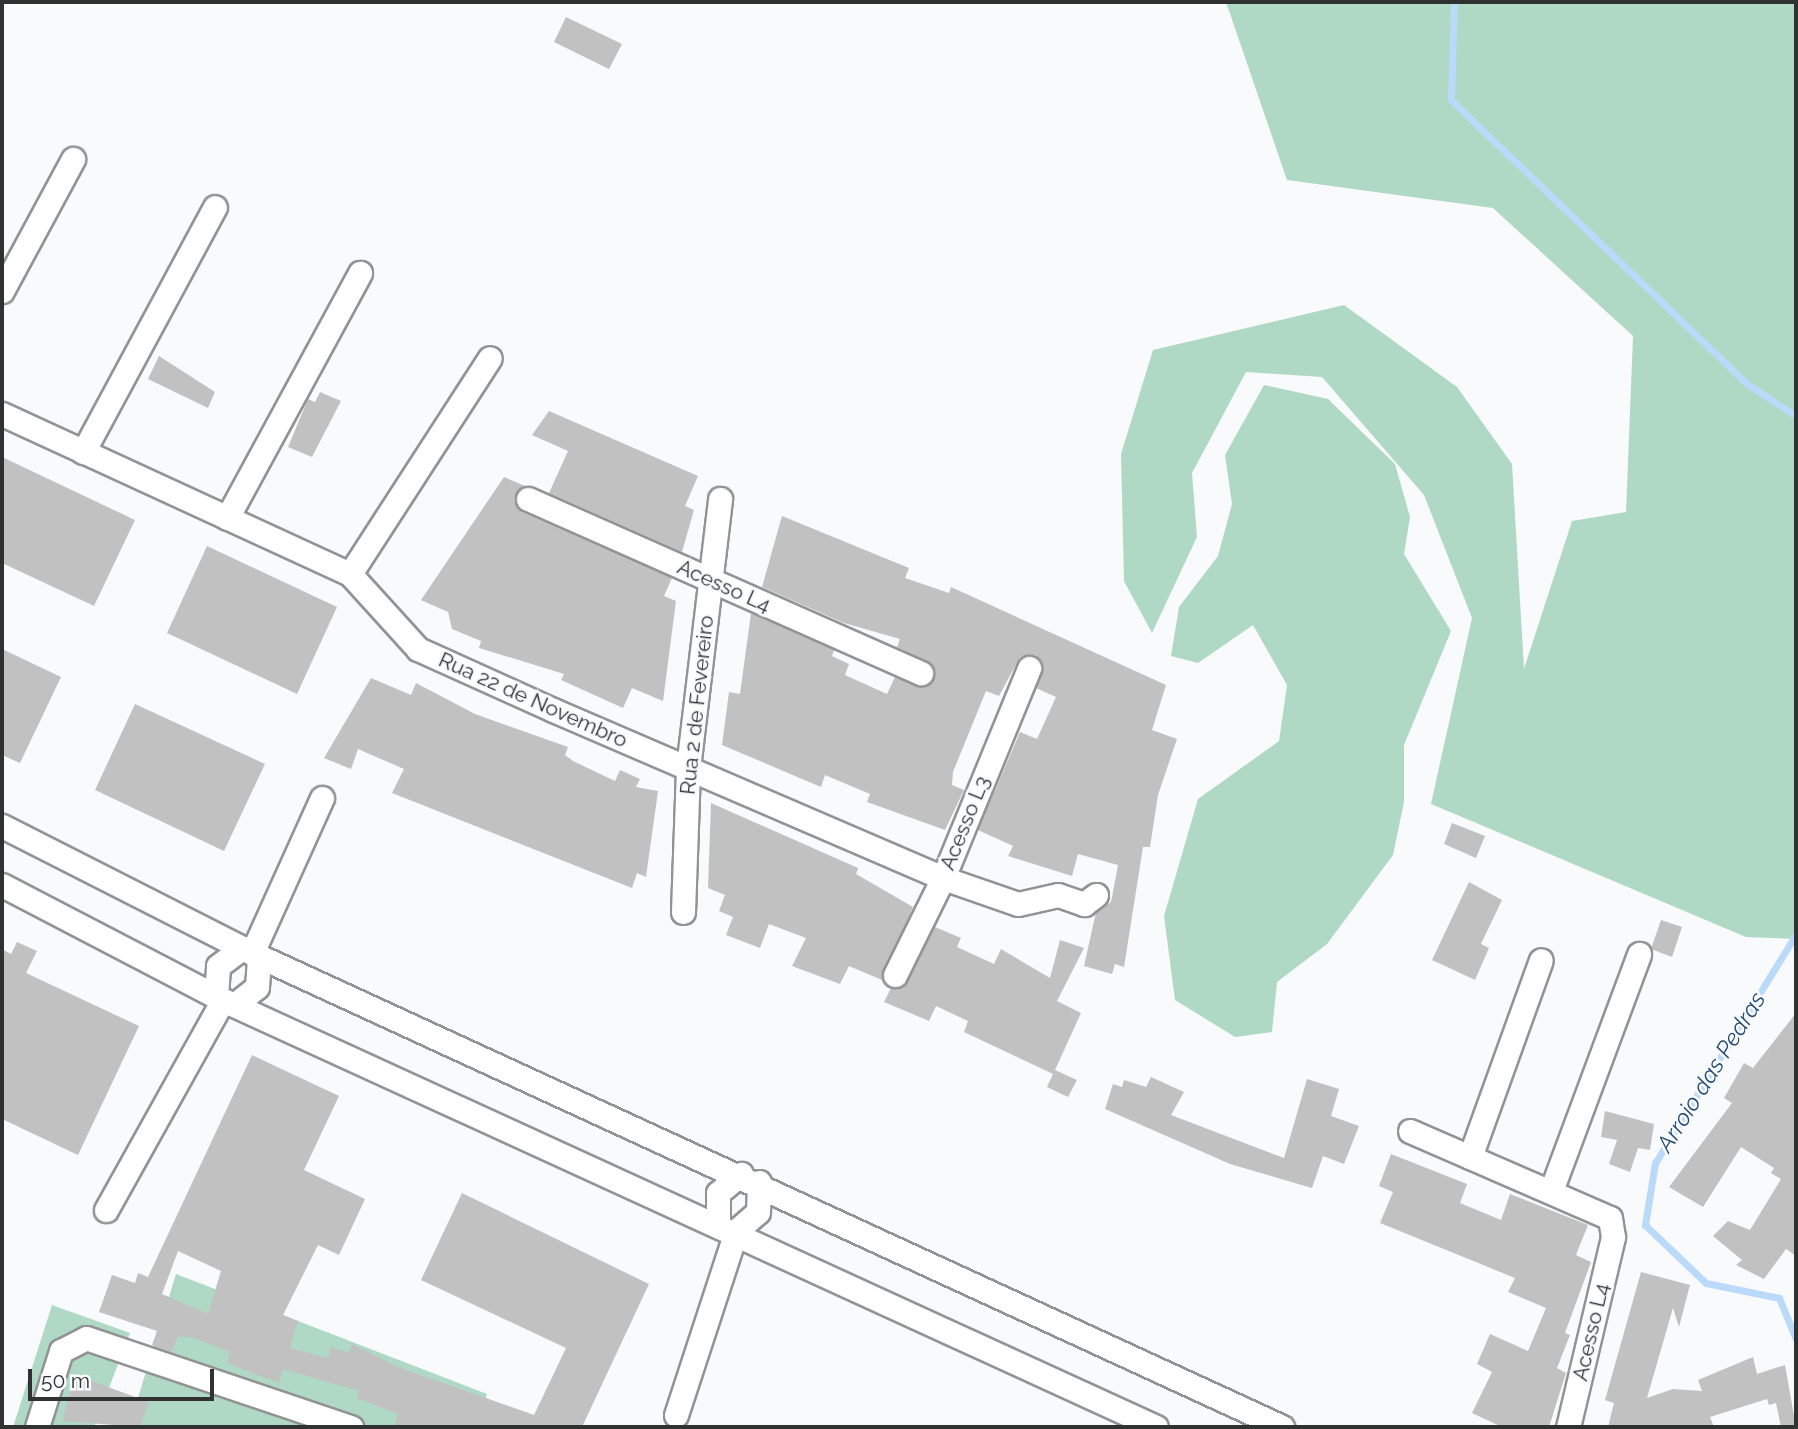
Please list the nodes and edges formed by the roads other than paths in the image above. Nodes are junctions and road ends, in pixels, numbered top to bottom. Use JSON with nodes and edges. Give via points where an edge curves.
{"nodes":[{"id":1,"x":73,"y":159,"type":"dead end"},
{"id":2,"x":215,"y":207,"type":"dead end"},
{"id":3,"x":360,"y":273,"type":"dead end"},
{"id":4,"x":2,"y":290,"type":"edge"},
{"id":5,"x":490,"y":358,"type":"dead end"},
{"id":6,"x":2,"y":414,"type":"edge"},
{"id":7,"x":83,"y":452,"type":"junction"},
{"id":8,"x":528,"y":499,"type":"dead end"},
{"id":9,"x":720,"y":499,"type":"dead end"},
{"id":10,"x":227,"y":518,"type":"junction"},
{"id":11,"x":350,"y":574,"type":"junction"},
{"id":12,"x":711,"y":580,"type":"junction"},
{"id":13,"x":1029,"y":668,"type":"dead end"},
{"id":14,"x":921,"y":673,"type":"dead end"},
{"id":15,"x":688,"y":768,"type":"junction"},
{"id":16,"x":322,"y":798,"type":"dead end"},
{"id":17,"x":2,"y":826,"type":"edge"},
{"id":18,"x":943,"y":878,"type":"junction"},
{"id":19,"x":2,"y":885,"type":"edge"},
{"id":20,"x":1096,"y":895,"type":"dead end"},
{"id":21,"x":683,"y":912,"type":"dead end"},
{"id":22,"x":251,"y":953,"type":"junction"},
{"id":23,"x":1639,"y":954,"type":"dead end"},
{"id":24,"x":1541,"y":960,"type":"dead end"},
{"id":25,"x":895,"y":975,"type":"dead end"},
{"id":26,"x":224,"y":1000,"type":"junction"},
{"id":27,"x":1410,"y":1131,"type":"dead end"},
{"id":28,"x":1470,"y":1157,"type":"junction"},
{"id":29,"x":750,"y":1178,"type":"junction"},
{"id":30,"x":1550,"y":1191,"type":"junction"},
{"id":31,"x":106,"y":1210,"type":"dead end"},
{"id":32,"x":727,"y":1227,"type":"junction"},
{"id":33,"x":676,"y":1415,"type":"dead end"},
{"id":34,"x":37,"y":1427,"type":"edge"},
{"id":35,"x":351,"y":1427,"type":"edge"},
{"id":36,"x":1156,"y":1427,"type":"edge"},
{"id":37,"x":1282,"y":1427,"type":"edge"},
{"id":38,"x":1569,"y":1427,"type":"edge"}],
"edges":[{"from":1,"to":4,"type":"street"},
{"from":2,"to":7,"type":"street"},
{"from":3,"to":10,"type":"street"},
{"from":5,"to":11,"type":"street"},
{"from":6,"to":7,"type":"street","name":"Rua 22 de Novembro"},
{"from":7,"to":10,"type":"street","name":"Rua 22 de Novembro"},
{"from":8,"to":12,"type":"street","name":"Acesso L4"},
{"from":9,"to":12,"type":"street","name":"Rua 2 de Fevereiro"},
{"from":10,"to":11,"type":"street","name":"Rua 22 de Novembro"},
{"from":11,"to":15,"type":"street","name":"Rua 22 de Novembro","via":[[418,649]]},
{"from":12,"to":14,"type":"street","name":"Acesso L4"},
{"from":12,"to":15,"type":"street","name":"Rua 2 de Fevereiro"},
{"from":13,"to":18,"type":"street","name":"Acesso L3"},
{"from":15,"to":18,"type":"street","name":"Rua 22 de Novembro"},
{"from":15,"to":21,"type":"street","name":"Rua 2 de Fevereiro"},
{"from":16,"to":22,"type":"street"},
{"from":17,"to":22,"type":"street"},
{"from":18,"to":20,"type":"street","name":"Rua 22 de Novembro","via":[[1018,904],[1059,895],[1084,904]]},
{"from":18,"to":25,"type":"street","name":"Acesso L3"},
{"from":19,"to":26,"type":"street"},
{"from":22,"to":26,"type":"street","via":[[257,986]]},
{"from":22,"to":26,"type":"street","via":[[218,966]]},
{"from":22,"to":29,"type":"street"},
{"from":23,"to":30,"type":"street"},
{"from":24,"to":28,"type":"street"},
{"from":26,"to":31,"type":"street"},
{"from":26,"to":32,"type":"street"},
{"from":27,"to":28,"type":"street"},
{"from":28,"to":30,"type":"street"},
{"from":29,"to":32,"type":"street","via":[[758,1212]]},
{"from":29,"to":32,"type":"street","via":[[718,1193]]},
{"from":29,"to":37,"type":"street"},
{"from":30,"to":38,"type":"street","name":"Acesso L4","via":[[1602,1212],[1613,1237]]},
{"from":32,"to":33,"type":"street"},
{"from":32,"to":36,"type":"street"},
{"from":34,"to":35,"type":"street","via":[[61,1351],[76,1339],[99,1339]]}]}
